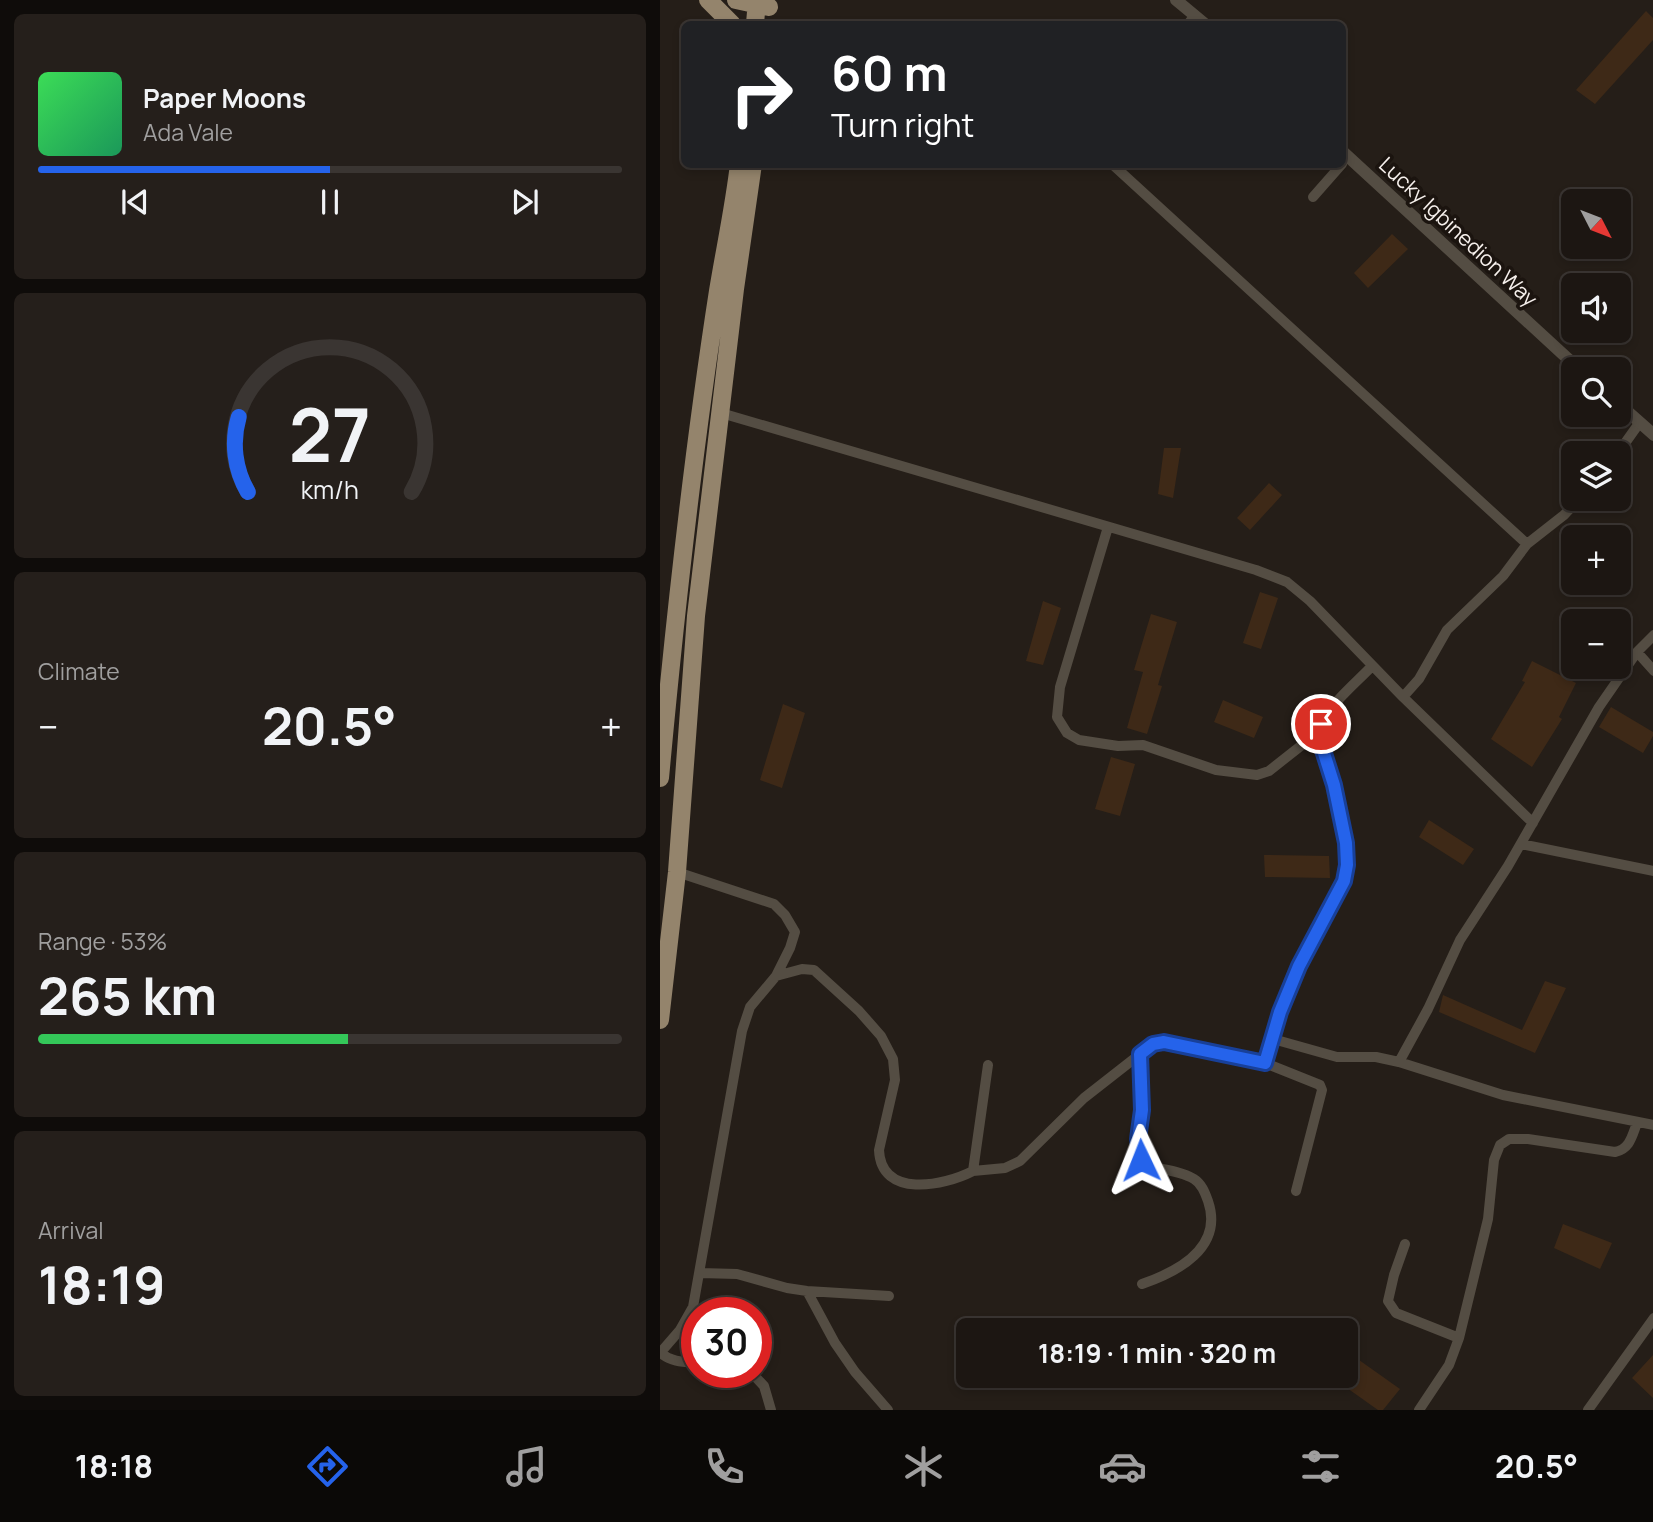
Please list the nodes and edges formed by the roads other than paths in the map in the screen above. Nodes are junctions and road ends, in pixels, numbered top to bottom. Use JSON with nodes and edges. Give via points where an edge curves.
{"nodes":[{"id":1,"x":708,"y":0,"type":"edge"},
{"id":2,"x":736,"y":0,"type":"edge"},
{"id":3,"x":1176,"y":0,"type":"edge"},
{"id":4,"x":764,"y":7,"type":"edge"},
{"id":5,"x":1191,"y":20,"type":"edge"},
{"id":6,"x":729,"y":21,"type":"edge"},
{"id":7,"x":1346,"y":161,"type":"edge"},
{"id":8,"x":739,"y":168,"type":"edge"},
{"id":9,"x":752,"y":168,"type":"edge"},
{"id":10,"x":1117,"y":168,"type":"edge"},
{"id":11,"x":1337,"y":168,"type":"edge"},
{"id":12,"x":1313,"y":197,"type":"dead end"},
{"id":13,"x":727,"y":289,"type":"junction"},
{"id":14,"x":1566,"y":357,"type":"edge"},
{"id":15,"x":721,"y":412,"type":"junction"},
{"id":16,"x":1631,"y":414,"type":"edge"},
{"id":17,"x":1640,"y":422,"type":"junction"},
{"id":18,"x":1653,"y":435,"type":"edge"},
{"id":19,"x":1627,"y":441,"type":"edge"},
{"id":20,"x":1568,"y":511,"type":"edge"},
{"id":21,"x":1108,"y":527,"type":"junction"},
{"id":22,"x":1527,"y":544,"type":"junction"},
{"id":23,"x":1653,"y":635,"type":"edge"},
{"id":24,"x":1637,"y":652,"type":"junction"},
{"id":25,"x":1372,"y":666,"type":"junction"},
{"id":26,"x":1653,"y":671,"type":"edge"},
{"id":27,"x":1403,"y":697,"type":"junction"},
{"id":28,"x":1322,"y":730,"type":"junction"},
{"id":29,"x":660,"y":778,"type":"edge"},
{"id":30,"x":1533,"y":823,"type":"junction"},
{"id":31,"x":1521,"y":844,"type":"junction"},
{"id":32,"x":1653,"y":871,"type":"edge"},
{"id":33,"x":677,"y":872,"type":"junction"},
{"id":34,"x":776,"y":976,"type":"junction"},
{"id":35,"x":660,"y":1020,"type":"edge"},
{"id":36,"x":1273,"y":1039,"type":"junction"},
{"id":37,"x":1140,"y":1054,"type":"junction"},
{"id":38,"x":1399,"y":1062,"type":"junction"},
{"id":39,"x":1265,"y":1063,"type":"junction"},
{"id":40,"x":988,"y":1065,"type":"dead end"},
{"id":41,"x":1637,"y":1123,"type":"junction"},
{"id":42,"x":1653,"y":1125,"type":"edge"},
{"id":43,"x":973,"y":1171,"type":"junction"},
{"id":44,"x":1296,"y":1191,"type":"dead end"},
{"id":45,"x":1406,"y":1244,"type":"dead end"},
{"id":46,"x":700,"y":1273,"type":"junction"},
{"id":47,"x":1142,"y":1284,"type":"dead end"},
{"id":48,"x":807,"y":1291,"type":"junction"},
{"id":49,"x":889,"y":1296,"type":"dead end"},
{"id":50,"x":1653,"y":1318,"type":"edge"},
{"id":51,"x":1459,"y":1338,"type":"junction"},
{"id":52,"x":660,"y":1353,"type":"edge"},
{"id":53,"x":681,"y":1362,"type":"edge"},
{"id":54,"x":765,"y":1388,"type":"edge"},
{"id":55,"x":771,"y":1410,"type":"edge"},
{"id":56,"x":888,"y":1410,"type":"edge"},
{"id":57,"x":1419,"y":1410,"type":"edge"},
{"id":58,"x":1588,"y":1410,"type":"edge"}],
"edges":[{"from":1,"to":6,"type":"highway"},
{"from":2,"to":4,"type":"highway"},
{"from":3,"to":5,"type":"street"},
{"from":7,"to":14,"type":"street","name":"Lucky Igbinedion Way"},
{"from":8,"to":13,"type":"highway"},
{"from":9,"to":13,"type":"highway"},
{"from":10,"to":22,"type":"street"},
{"from":11,"to":12,"type":"street"},
{"from":13,"to":15,"type":"highway"},
{"from":13,"to":29,"type":"highway","via":[[680,581]]},
{"from":15,"to":21,"type":"street"},
{"from":15,"to":33,"type":"highway","via":[[696,616]]},
{"from":16,"to":17,"type":"street"},
{"from":17,"to":18,"type":"street"},
{"from":17,"to":19,"type":"street"},
{"from":20,"to":22,"type":"street"},
{"from":21,"to":25,"type":"street","via":[[1287,582]]},
{"from":21,"to":28,"type":"street","via":[[1060,687],[1057,717],[1067,733],[1079,740],[1143,745],[1216,770],[1257,775],[1269,771]]},
{"from":22,"to":27,"type":"street","via":[[1503,576],[1447,631],[1419,680]]},
{"from":23,"to":24,"type":"street"},
{"from":24,"to":26,"type":"street"},
{"from":24,"to":30,"type":"street","via":[[1599,707]]},
{"from":25,"to":27,"type":"street"},
{"from":25,"to":28,"type":"street","via":[[1330,711]]},
{"from":27,"to":30,"type":"street"},
{"from":28,"to":36,"type":"street","via":[[1347,865],[1344,881],[1299,966]]},
{"from":30,"to":31,"type":"street"},
{"from":31,"to":32,"type":"street"},
{"from":31,"to":38,"type":"street","via":[[1460,940]]},
{"from":33,"to":34,"type":"street","via":[[774,904],[785,915],[795,932]]},
{"from":33,"to":35,"type":"highway"},
{"from":34,"to":43,"type":"street","via":[[814,970],[881,1037],[893,1059],[895,1080],[879,1150],[883,1169],[896,1181],[918,1184],[941,1184]]},
{"from":34,"to":46,"type":"street","via":[[750,1007],[742,1031]]},
{"from":36,"to":38,"type":"street","via":[[1337,1057]]},
{"from":36,"to":39,"type":"street"},
{"from":37,"to":39,"type":"street","via":[[1164,1042]]},
{"from":37,"to":43,"type":"street","via":[[1084,1098],[1020,1161],[1005,1168]]},
{"from":37,"to":47,"type":"street","via":[[1141,1160],[1146,1166],[1194,1179],[1205,1190],[1211,1210],[1203,1247],[1193,1259]]},
{"from":38,"to":41,"type":"street","via":[[1503,1095]]},
{"from":39,"to":44,"type":"street","via":[[1320,1085],[1322,1090]]},
{"from":40,"to":43,"type":"street"},
{"from":41,"to":42,"type":"street"},
{"from":41,"to":51,"type":"street","via":[[1623,1151],[1528,1139],[1509,1139],[1500,1145],[1494,1160],[1488,1219]]},
{"from":45,"to":51,"type":"street","via":[[1388,1301],[1396,1312]]},
{"from":46,"to":48,"type":"street","via":[[737,1273]]},
{"from":46,"to":52,"type":"street","via":[[693,1307]]},
{"from":48,"to":49,"type":"street"},
{"from":48,"to":56,"type":"street","via":[[835,1343]]},
{"from":50,"to":58,"type":"street"},
{"from":51,"to":57,"type":"street","via":[[1449,1365]]},
{"from":52,"to":53,"type":"street"},
{"from":54,"to":55,"type":"street"}]}
